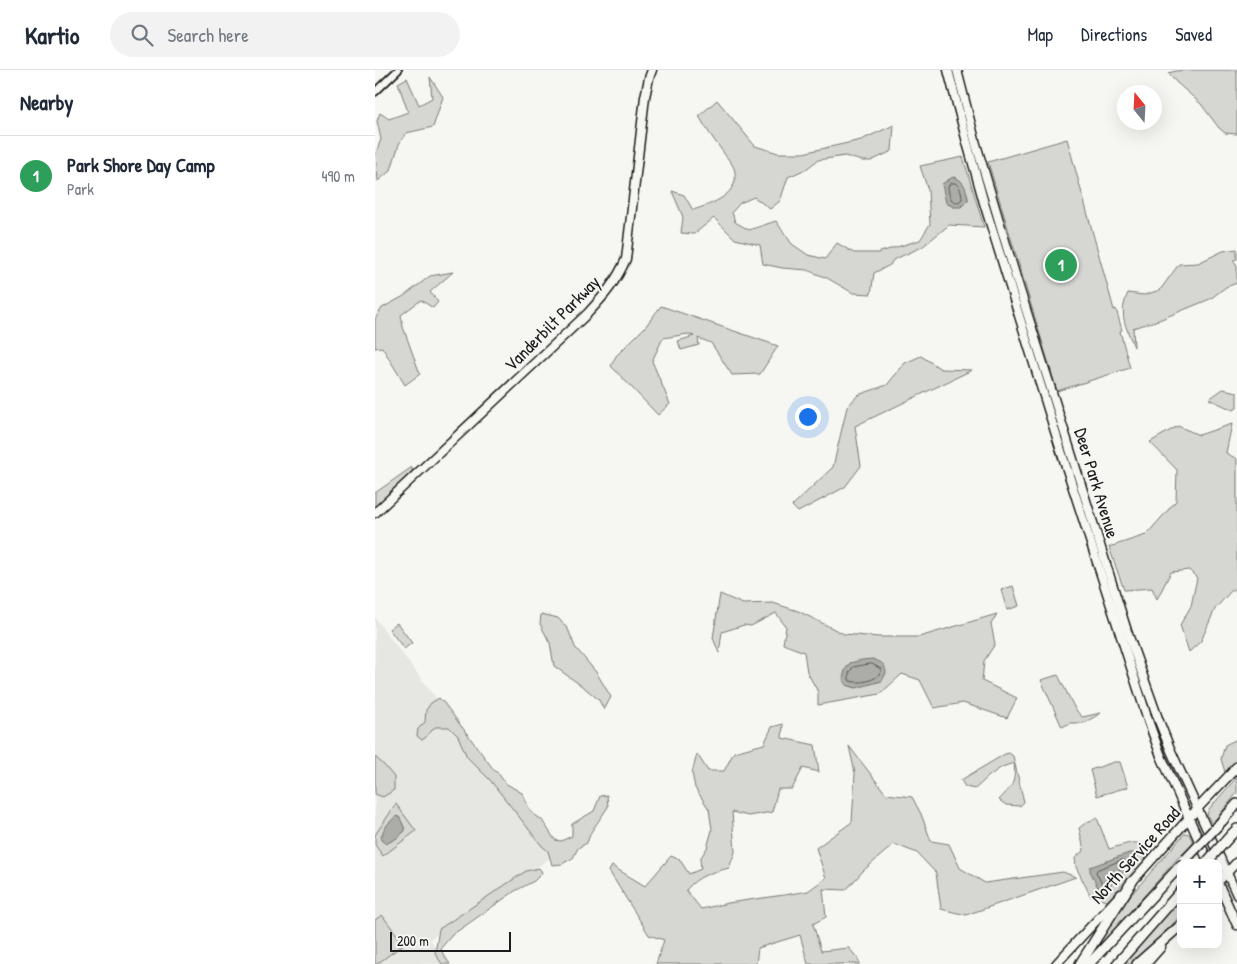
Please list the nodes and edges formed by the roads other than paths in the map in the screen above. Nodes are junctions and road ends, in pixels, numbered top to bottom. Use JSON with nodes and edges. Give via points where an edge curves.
{"nodes":[{"id":1,"x":398,"y":70,"type":"edge"},
{"id":2,"x":652,"y":70,"type":"edge"},
{"id":3,"x":948,"y":70,"type":"edge"},
{"id":4,"x":957,"y":70,"type":"edge"},
{"id":5,"x":375,"y":92,"type":"edge"},
{"id":6,"x":375,"y":514,"type":"edge"},
{"id":7,"x":1236,"y":768,"type":"edge"},
{"id":8,"x":1237,"y":804,"type":"edge"},
{"id":9,"x":1198,"y":808,"type":"junction"},
{"id":10,"x":1188,"y":818,"type":"junction"},
{"id":11,"x":1234,"y":832,"type":"edge"},
{"id":12,"x":1186,"y":859,"type":"edge"},
{"id":13,"x":1205,"y":859,"type":"edge"},
{"id":14,"x":1210,"y":859,"type":"edge"},
{"id":15,"x":1237,"y":862,"type":"edge"},
{"id":16,"x":1177,"y":869,"type":"edge"},
{"id":17,"x":1227,"y":872,"type":"junction"},
{"id":18,"x":1222,"y":878,"type":"edge"},
{"id":19,"x":1132,"y":882,"type":"junction"},
{"id":20,"x":1222,"y":891,"type":"edge"},
{"id":21,"x":1237,"y":895,"type":"edge"},
{"id":22,"x":1177,"y":896,"type":"edge"},
{"id":23,"x":1237,"y":925,"type":"edge"},
{"id":24,"x":1177,"y":929,"type":"edge"},
{"id":25,"x":1177,"y":930,"type":"edge"},
{"id":26,"x":1056,"y":964,"type":"edge"},
{"id":27,"x":1080,"y":964,"type":"edge"},
{"id":28,"x":1089,"y":964,"type":"edge"},
{"id":29,"x":1117,"y":964,"type":"edge"},
{"id":30,"x":1137,"y":964,"type":"edge"},
{"id":31,"x":1145,"y":964,"type":"edge"}],
"edges":[{"from":1,"to":5,"type":"street"},
{"from":2,"to":6,"type":"main road","name":"Vanderbilt Parkway","via":[[645,97],[625,259],[619,274],[587,314]]},
{"from":3,"to":10,"type":"main road","name":"Deer Park Avenue","via":[[984,203],[1106,590],[1149,723]]},
{"from":4,"to":9,"type":"main road","name":"Deer Park Avenue","via":[[1018,284],[1127,631],[1171,751]]},
{"from":7,"to":9,"type":"main road","name":"North Service Road"},
{"from":8,"to":12,"type":"highway","bridge":true},
{"from":9,"to":10,"type":"main road","name":"North Service Road"},
{"from":9,"to":17,"type":"main road","name":"Deer Park Avenue"},
{"from":10,"to":13,"type":"main road","name":"Deer Park Avenue"},
{"from":10,"to":19,"type":"main road","name":"North Service Road"},
{"from":11,"to":14,"type":"highway","bridge":true},
{"from":15,"to":17,"type":"main road"},
{"from":16,"to":28,"type":"highway"},
{"from":17,"to":18,"type":"main road"},
{"from":17,"to":21,"type":"main road","name":"Deer Park Avenue"},
{"from":19,"to":26,"type":"main road","name":"North Service Road"},
{"from":19,"to":27,"type":"highway"},
{"from":20,"to":23,"type":"main road"},
{"from":22,"to":29,"type":"highway"},
{"from":24,"to":30,"type":"highway"},
{"from":25,"to":31,"type":"main road"}]}
